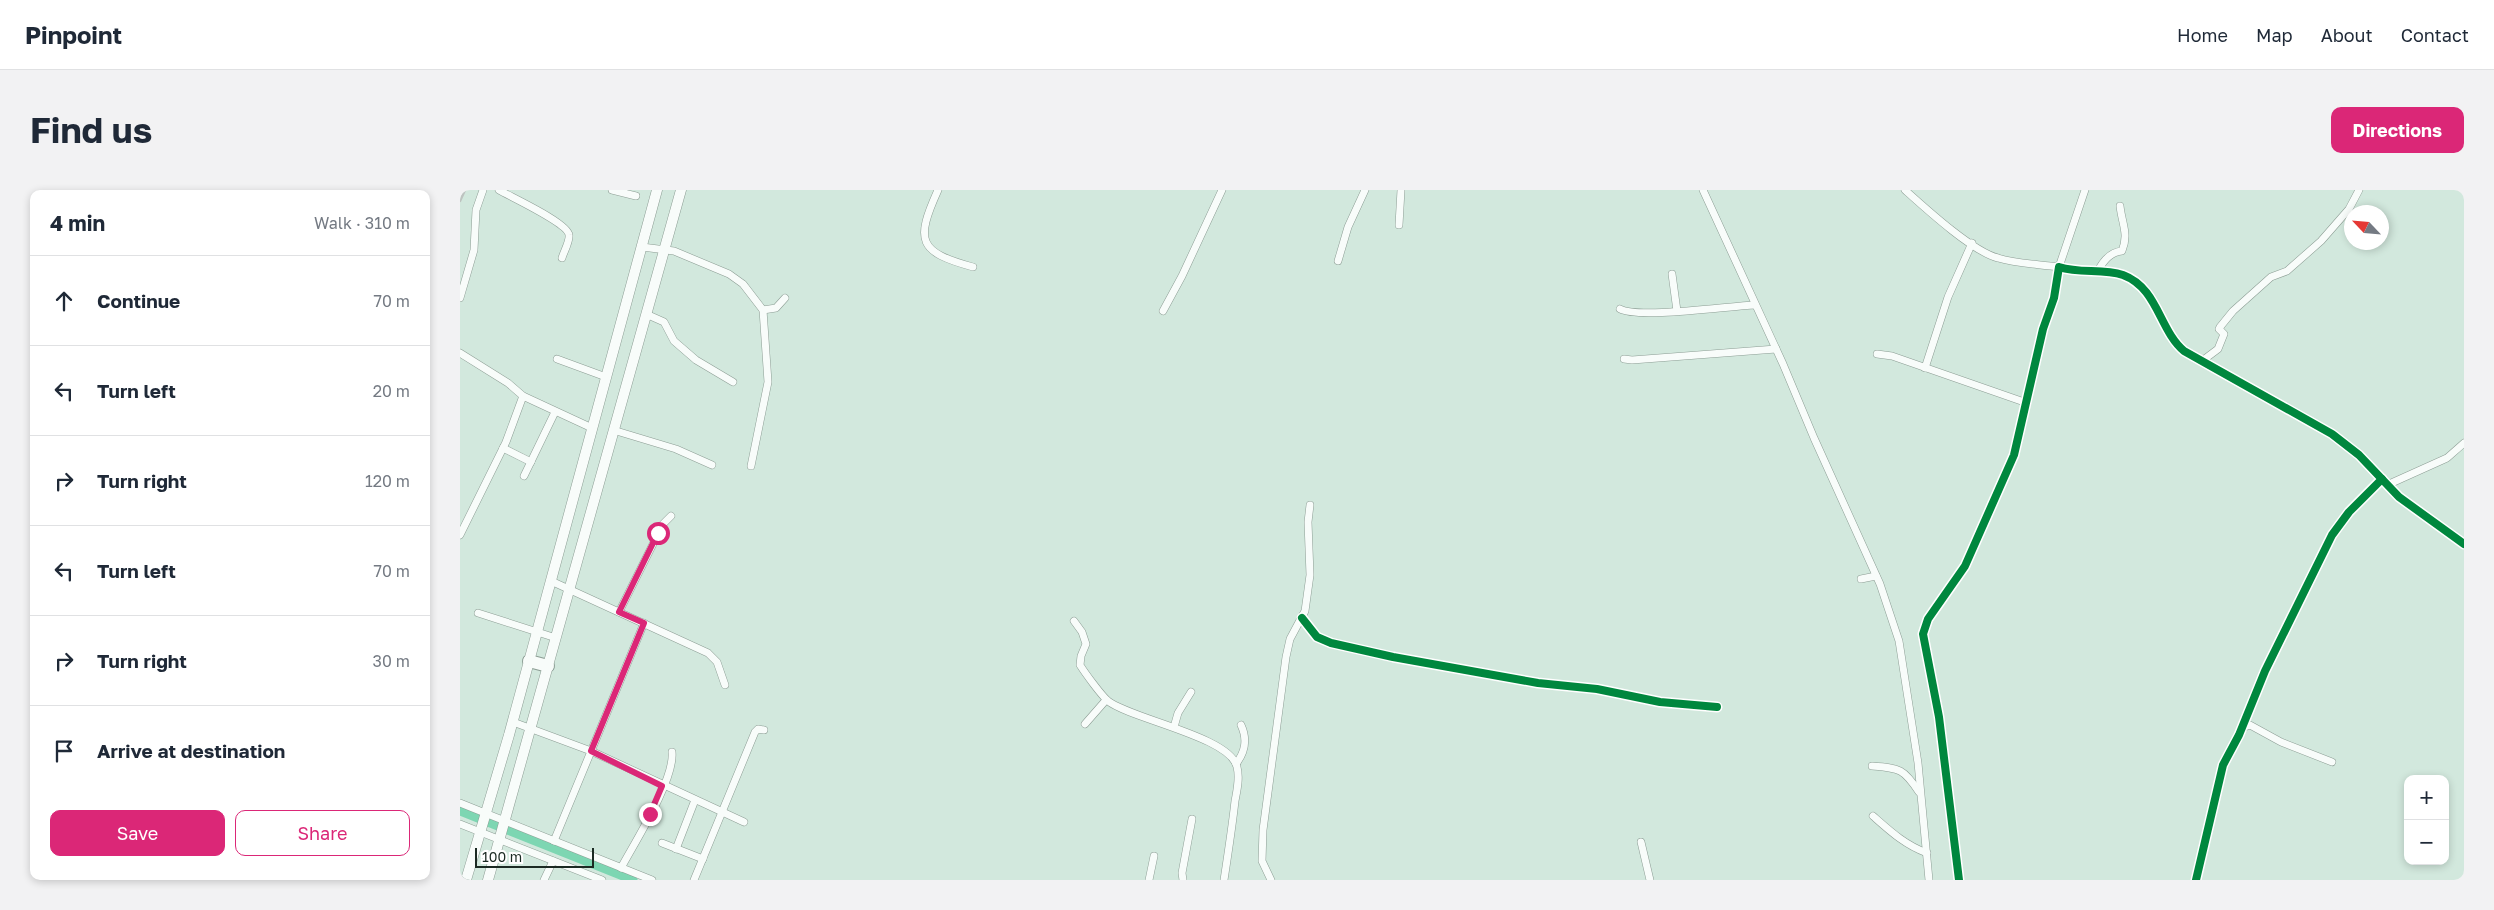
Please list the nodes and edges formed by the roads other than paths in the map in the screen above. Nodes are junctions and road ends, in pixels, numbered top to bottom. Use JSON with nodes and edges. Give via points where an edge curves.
{"nodes":[{"id":1,"x":482,"y":190,"type":"edge"},
{"id":2,"x":499,"y":190,"type":"edge"},
{"id":3,"x":612,"y":190,"type":"edge"},
{"id":4,"x":657,"y":190,"type":"edge"},
{"id":5,"x":681,"y":190,"type":"edge"},
{"id":6,"x":938,"y":190,"type":"edge"},
{"id":7,"x":1222,"y":190,"type":"edge"},
{"id":8,"x":1366,"y":190,"type":"edge"},
{"id":9,"x":1402,"y":190,"type":"edge"},
{"id":10,"x":1703,"y":190,"type":"edge"},
{"id":11,"x":1904,"y":190,"type":"edge"},
{"id":12,"x":2085,"y":190,"type":"edge"},
{"id":13,"x":2359,"y":190,"type":"edge"},
{"id":14,"x":636,"y":196,"type":"dead end"},
{"id":15,"x":2120,"y":206,"type":"dead end"},
{"id":16,"x":1399,"y":225,"type":"dead end"},
{"id":17,"x":1972,"y":244,"type":"junction"},
{"id":18,"x":642,"y":247,"type":"junction"},
{"id":19,"x":665,"y":250,"type":"junction"},
{"id":20,"x":562,"y":258,"type":"dead end"},
{"id":21,"x":1338,"y":262,"type":"dead end"},
{"id":22,"x":973,"y":267,"type":"dead end"},
{"id":23,"x":2059,"y":268,"type":"junction"},
{"id":24,"x":2098,"y":271,"type":"junction"},
{"id":25,"x":1672,"y":274,"type":"dead end"},
{"id":26,"x":460,"y":298,"type":"edge"},
{"id":27,"x":785,"y":298,"type":"dead end"},
{"id":28,"x":1755,"y":305,"type":"junction"},
{"id":29,"x":1620,"y":309,"type":"dead end"},
{"id":30,"x":762,"y":310,"type":"junction"},
{"id":31,"x":1163,"y":311,"type":"dead end"},
{"id":32,"x":1677,"y":311,"type":"junction"},
{"id":33,"x":646,"y":314,"type":"junction"},
{"id":34,"x":1776,"y":349,"type":"junction"},
{"id":35,"x":460,"y":353,"type":"edge"},
{"id":36,"x":1877,"y":354,"type":"dead end"},
{"id":37,"x":557,"y":358,"type":"dead end"},
{"id":38,"x":1624,"y":359,"type":"dead end"},
{"id":39,"x":2202,"y":361,"type":"junction"},
{"id":40,"x":1925,"y":368,"type":"junction"},
{"id":41,"x":606,"y":377,"type":"junction"},
{"id":42,"x":733,"y":382,"type":"dead end"},
{"id":43,"x":523,"y":396,"type":"junction"},
{"id":44,"x":2027,"y":403,"type":"junction"},
{"id":45,"x":555,"y":412,"type":"junction"},
{"id":46,"x":592,"y":428,"type":"junction"},
{"id":47,"x":614,"y":430,"type":"junction"},
{"id":48,"x":2464,"y":443,"type":"edge"},
{"id":49,"x":502,"y":448,"type":"junction"},
{"id":50,"x":532,"y":462,"type":"junction"},
{"id":51,"x":712,"y":465,"type":"dead end"},
{"id":52,"x":751,"y":466,"type":"dead end"},
{"id":53,"x":524,"y":476,"type":"dead end"},
{"id":54,"x":2385,"y":482,"type":"junction"},
{"id":55,"x":1310,"y":505,"type":"dead end"},
{"id":56,"x":671,"y":516,"type":"dead end"},
{"id":57,"x":460,"y":535,"type":"edge"},
{"id":58,"x":2464,"y":544,"type":"edge"},
{"id":59,"x":1876,"y":576,"type":"junction"},
{"id":60,"x":1861,"y":579,"type":"dead end"},
{"id":61,"x":551,"y":581,"type":"junction"},
{"id":62,"x":570,"y":588,"type":"junction"},
{"id":63,"x":619,"y":612,"type":"junction"},
{"id":64,"x":478,"y":613,"type":"dead end"},
{"id":65,"x":1302,"y":618,"type":"junction"},
{"id":66,"x":1074,"y":621,"type":"dead end"},
{"id":67,"x":644,"y":623,"type":"junction"},
{"id":68,"x":536,"y":633,"type":"junction"},
{"id":69,"x":556,"y":638,"type":"junction"},
{"id":70,"x":529,"y":661,"type":"junction"},
{"id":71,"x":548,"y":666,"type":"junction"},
{"id":72,"x":725,"y":685,"type":"dead end"},
{"id":73,"x":1191,"y":692,"type":"dead end"},
{"id":74,"x":1106,"y":700,"type":"junction"},
{"id":75,"x":1717,"y":707,"type":"dead end"},
{"id":76,"x":513,"y":722,"type":"junction"},
{"id":77,"x":1084,"y":724,"type":"dead end"},
{"id":78,"x":1241,"y":726,"type":"dead end"},
{"id":79,"x":1174,"y":727,"type":"junction"},
{"id":80,"x":531,"y":728,"type":"junction"},
{"id":81,"x":2242,"y":728,"type":"junction"},
{"id":82,"x":764,"y":730,"type":"dead end"},
{"id":83,"x":591,"y":751,"type":"junction"},
{"id":84,"x":672,"y":752,"type":"dead end"},
{"id":85,"x":2332,"y":762,"type":"dead end"},
{"id":86,"x":1236,"y":764,"type":"junction"},
{"id":87,"x":1872,"y":766,"type":"dead end"},
{"id":88,"x":662,"y":786,"type":"junction"},
{"id":89,"x":1921,"y":794,"type":"junction"},
{"id":90,"x":695,"y":800,"type":"junction"},
{"id":91,"x":460,"y":803,"type":"edge"},
{"id":92,"x":722,"y":812,"type":"junction"},
{"id":93,"x":484,"y":815,"type":"junction"},
{"id":94,"x":1873,"y":816,"type":"dead end"},
{"id":95,"x":1192,"y":819,"type":"dead end"},
{"id":96,"x":744,"y":822,"type":"dead end"},
{"id":97,"x":460,"y":824,"type":"edge"},
{"id":98,"x":480,"y":830,"type":"junction"},
{"id":99,"x":501,"y":830,"type":"junction"},
{"id":100,"x":554,"y":841,"type":"junction"},
{"id":101,"x":1642,"y":842,"type":"dead end"},
{"id":102,"x":662,"y":844,"type":"dead end"},
{"id":103,"x":676,"y":849,"type":"junction"},
{"id":104,"x":1927,"y":853,"type":"junction"},
{"id":105,"x":1154,"y":856,"type":"dead end"},
{"id":106,"x":703,"y":859,"type":"junction"},
{"id":107,"x":553,"y":860,"type":"junction"},
{"id":108,"x":621,"y":868,"type":"junction"},
{"id":109,"x":466,"y":880,"type":"edge"},
{"id":110,"x":488,"y":880,"type":"edge"},
{"id":111,"x":544,"y":880,"type":"edge"},
{"id":112,"x":602,"y":880,"type":"edge"},
{"id":113,"x":652,"y":880,"type":"edge"},
{"id":114,"x":694,"y":880,"type":"edge"},
{"id":115,"x":1149,"y":880,"type":"edge"},
{"id":116,"x":1183,"y":880,"type":"edge"},
{"id":117,"x":1224,"y":880,"type":"edge"},
{"id":118,"x":1271,"y":880,"type":"edge"},
{"id":119,"x":1650,"y":880,"type":"edge"},
{"id":120,"x":1929,"y":880,"type":"edge"},
{"id":121,"x":1959,"y":880,"type":"edge"},
{"id":122,"x":2196,"y":880,"type":"edge"}],
"edges":[{"from":1,"to":26,"type":"street","via":[[476,210],[474,250]]},
{"from":2,"to":20,"type":"street","via":[[568,231]]},
{"from":3,"to":14,"type":"street"},
{"from":4,"to":18,"type":"main road"},
{"from":5,"to":19,"type":"main road"},
{"from":6,"to":22,"type":"street","via":[[927,212],[925,238],[938,256]]},
{"from":7,"to":31,"type":"street"},
{"from":8,"to":21,"type":"street","via":[[1350,222]]},
{"from":9,"to":16,"type":"street"},
{"from":10,"to":28,"type":"street"},
{"from":11,"to":17,"type":"street"},
{"from":12,"to":23,"type":"street"},
{"from":13,"to":39,"type":"street","via":[[2349,210],[2322,241],[2287,271],[2272,277],[2233,311],[2220,326],[2219,330],[2224,334],[2218,349]]},
{"from":15,"to":24,"type":"street","via":[[2126,241],[2122,251],[2114,251]]},
{"from":17,"to":23,"type":"street","via":[[1998,258]]},
{"from":17,"to":40,"type":"street","via":[[1948,297]]},
{"from":18,"to":19,"type":"street"},
{"from":18,"to":41,"type":"main road"},
{"from":19,"to":30,"type":"street","via":[[738,278]]},
{"from":19,"to":33,"type":"main road"},
{"from":23,"to":24,"type":"street"},
{"from":23,"to":44,"type":"street"},
{"from":24,"to":39,"type":"street","via":[[2126,276],[2147,292],[2176,344]]},
{"from":25,"to":32,"type":"street"},
{"from":27,"to":30,"type":"street","via":[[776,308]]},
{"from":28,"to":32,"type":"street"},
{"from":28,"to":34,"type":"street"},
{"from":29,"to":32,"type":"street","via":[[1636,313]]},
{"from":30,"to":52,"type":"street","via":[[768,382]]},
{"from":33,"to":42,"type":"street","via":[[664,322],[674,341],[696,360]]},
{"from":33,"to":47,"type":"main road"},
{"from":34,"to":38,"type":"street"},
{"from":34,"to":59,"type":"street"},
{"from":35,"to":43,"type":"street"},
{"from":36,"to":40,"type":"street"},
{"from":37,"to":41,"type":"street"},
{"from":39,"to":54,"type":"street","via":[[2332,434],[2359,455]]},
{"from":40,"to":44,"type":"street"},
{"from":41,"to":46,"type":"main road"},
{"from":43,"to":45,"type":"street"},
{"from":43,"to":49,"type":"street"},
{"from":44,"to":121,"type":"street","via":[[2014,456],[1965,566],[1928,619],[1923,634],[1939,717]]},
{"from":45,"to":46,"type":"street"},
{"from":45,"to":50,"type":"street"},
{"from":46,"to":61,"type":"main road"},
{"from":47,"to":51,"type":"street","via":[[676,449]]},
{"from":47,"to":62,"type":"main road"},
{"from":48,"to":54,"type":"street","via":[[2447,458]]},
{"from":49,"to":50,"type":"street"},
{"from":49,"to":57,"type":"street"},
{"from":50,"to":53,"type":"street"},
{"from":54,"to":58,"type":"street","via":[[2414,509]]},
{"from":54,"to":81,"type":"street","via":[[2349,512],[2332,535],[2265,670]]},
{"from":55,"to":65,"type":"street","via":[[1310,575]]},
{"from":56,"to":63,"type":"street","via":[[663,524]]},
{"from":59,"to":60,"type":"street"},
{"from":59,"to":89,"type":"street","via":[[1899,641]]},
{"from":61,"to":62,"type":"street"},
{"from":61,"to":68,"type":"main road"},
{"from":62,"to":63,"type":"street"},
{"from":62,"to":69,"type":"main road"},
{"from":63,"to":67,"type":"street"},
{"from":64,"to":68,"type":"street"},
{"from":65,"to":75,"type":"street","via":[[1317,637],[1331,643],[1393,657],[1660,702]]},
{"from":65,"to":118,"type":"street","via":[[1290,639],[1278,700],[1262,861]]},
{"from":66,"to":74,"type":"street","via":[[1086,644],[1080,665]]},
{"from":67,"to":72,"type":"street","via":[[713,656],[723,672]]},
{"from":67,"to":83,"type":"street"},
{"from":68,"to":69,"type":"street"},
{"from":68,"to":70,"type":"main road"},
{"from":69,"to":71,"type":"main road"},
{"from":70,"to":71,"type":"highway"},
{"from":70,"to":76,"type":"main road"},
{"from":71,"to":80,"type":"main road"},
{"from":73,"to":79,"type":"street","via":[[1178,713]]},
{"from":74,"to":77,"type":"street"},
{"from":74,"to":79,"type":"street","via":[[1130,713]]},
{"from":76,"to":80,"type":"street"},
{"from":76,"to":93,"type":"main road"},
{"from":78,"to":86,"type":"street","via":[[1246,742],[1244,754]]},
{"from":79,"to":86,"type":"street","via":[[1227,753]]},
{"from":80,"to":83,"type":"street"},
{"from":80,"to":99,"type":"main road"},
{"from":81,"to":85,"type":"street","via":[[2250,726],[2280,742]]},
{"from":81,"to":122,"type":"street","via":[[2216,786]]},
{"from":82,"to":92,"type":"street","via":[[756,732]]},
{"from":83,"to":88,"type":"street"},
{"from":83,"to":100,"type":"street"},
{"from":84,"to":88,"type":"street","via":[[672,766]]},
{"from":86,"to":117,"type":"street","via":[[1238,779],[1232,837]]},
{"from":87,"to":89,"type":"street","via":[[1908,774]]},
{"from":88,"to":90,"type":"street"},
{"from":88,"to":108,"type":"street"},
{"from":89,"to":104,"type":"street"},
{"from":90,"to":92,"type":"street"},
{"from":90,"to":103,"type":"street"},
{"from":91,"to":93,"type":"street"},
{"from":92,"to":96,"type":"street"},
{"from":92,"to":106,"type":"street"},
{"from":93,"to":98,"type":"main road"},
{"from":93,"to":99,"type":"street"},
{"from":94,"to":104,"type":"street","via":[[1898,838]]},
{"from":95,"to":116,"type":"street"},
{"from":97,"to":98,"type":"street"},
{"from":98,"to":99,"type":"street"},
{"from":98,"to":109,"type":"main road"},
{"from":99,"to":100,"type":"street"},
{"from":99,"to":107,"type":"street"},
{"from":99,"to":110,"type":"main road"},
{"from":100,"to":108,"type":"street"},
{"from":101,"to":119,"type":"street"},
{"from":102,"to":103,"type":"street"},
{"from":103,"to":106,"type":"street"},
{"from":104,"to":120,"type":"street"},
{"from":105,"to":115,"type":"street"},
{"from":106,"to":114,"type":"street"},
{"from":107,"to":111,"type":"street"},
{"from":107,"to":112,"type":"street"},
{"from":108,"to":113,"type":"street"}]}
